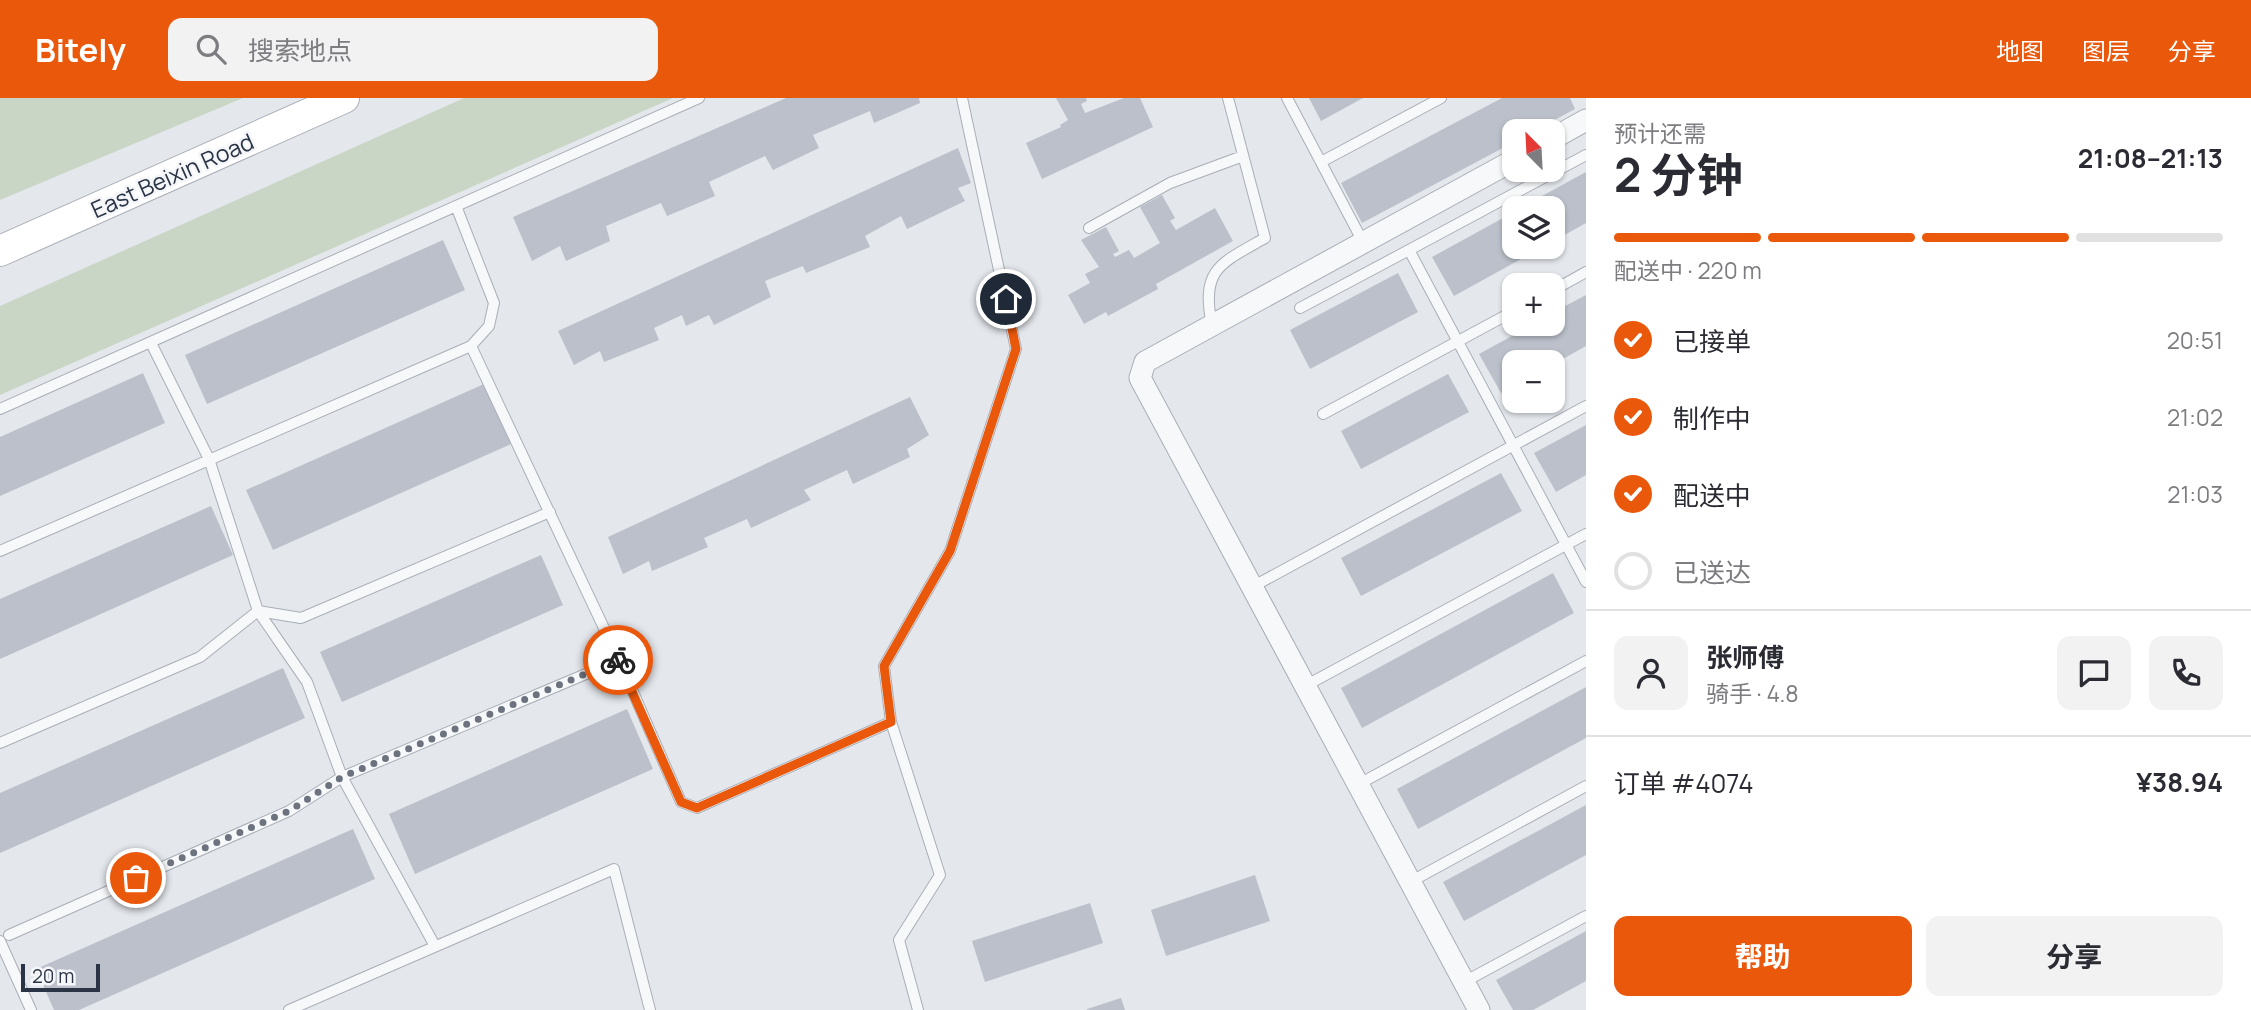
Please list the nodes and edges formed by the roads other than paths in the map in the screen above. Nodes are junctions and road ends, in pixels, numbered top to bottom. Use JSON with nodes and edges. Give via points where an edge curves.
{"nodes":[{"id":1,"x":344,"y":98,"type":"edge"},
{"id":2,"x":699,"y":98,"type":"edge"},
{"id":3,"x":962,"y":98,"type":"edge"},
{"id":4,"x":1228,"y":98,"type":"edge"},
{"id":5,"x":1287,"y":98,"type":"edge"},
{"id":6,"x":1441,"y":98,"type":"edge"},
{"id":7,"x":1586,"y":120,"type":"edge"},
{"id":8,"x":1565,"y":132,"type":"edge"},
{"id":9,"x":1586,"y":155,"type":"edge"},
{"id":10,"x":1242,"y":156,"type":"junction"},
{"id":11,"x":1321,"y":162,"type":"junction"},
{"id":12,"x":1502,"y":167,"type":"edge"},
{"id":13,"x":456,"y":206,"type":"junction"},
{"id":14,"x":1089,"y":228,"type":"dead end"},
{"id":15,"x":1363,"y":242,"type":"junction"},
{"id":16,"x":1409,"y":250,"type":"junction"},
{"id":17,"x":0,"y":251,"type":"edge"},
{"id":18,"x":1586,"y":272,"type":"edge"},
{"id":19,"x":1565,"y":283,"type":"edge"},
{"id":20,"x":1300,"y":309,"type":"dead end"},
{"id":21,"x":1502,"y":318,"type":"edge"},
{"id":22,"x":1212,"y":325,"type":"junction"},
{"id":23,"x":1458,"y":342,"type":"junction"},
{"id":24,"x":151,"y":343,"type":"junction"},
{"id":25,"x":471,"y":346,"type":"junction"},
{"id":26,"x":1586,"y":406,"type":"edge"},
{"id":27,"x":0,"y":409,"type":"edge"},
{"id":28,"x":1323,"y":414,"type":"dead end"},
{"id":29,"x":1514,"y":446,"type":"junction"},
{"id":30,"x":209,"y":459,"type":"junction"},
{"id":31,"x":550,"y":512,"type":"junction"},
{"id":32,"x":1586,"y":534,"type":"edge"},
{"id":33,"x":1566,"y":545,"type":"junction"},
{"id":34,"x":0,"y":551,"type":"edge"},
{"id":35,"x":1586,"y":582,"type":"edge"},
{"id":36,"x":1252,"y":587,"type":"junction"},
{"id":37,"x":258,"y":611,"type":"junction"},
{"id":38,"x":619,"y":660,"type":"junction"},
{"id":39,"x":1586,"y":661,"type":"edge"},
{"id":40,"x":1305,"y":686,"type":"junction"},
{"id":41,"x":891,"y":722,"type":"junction"},
{"id":42,"x":0,"y":743,"type":"edge"},
{"id":43,"x":342,"y":777,"type":"junction"},
{"id":44,"x":1359,"y":784,"type":"junction"},
{"id":45,"x":1586,"y":786,"type":"edge"},
{"id":46,"x":1410,"y":882,"type":"junction"},
{"id":47,"x":1586,"y":916,"type":"edge"},
{"id":48,"x":4,"y":938,"type":"edge"},
{"id":49,"x":435,"y":946,"type":"junction"},
{"id":50,"x":1464,"y":982,"type":"junction"},
{"id":51,"x":296,"y":1008,"type":"edge"},
{"id":52,"x":31,"y":1010,"type":"edge"},
{"id":53,"x":650,"y":1010,"type":"edge"},
{"id":54,"x":918,"y":1010,"type":"edge"},
{"id":55,"x":1479,"y":1010,"type":"edge"}],
"edges":[{"from":1,"to":17,"type":"main road","name":"East Beixin Road"},
{"from":2,"to":13,"type":"lane"},
{"from":3,"to":41,"type":"lane","via":[[1016,349],[950,551],[884,666]]},
{"from":4,"to":10,"type":"lane"},
{"from":5,"to":11,"type":"lane"},
{"from":6,"to":11,"type":"lane"},
{"from":7,"to":8,"type":"street"},
{"from":9,"to":16,"type":"lane"},
{"from":10,"to":14,"type":"lane","via":[[1170,183]]},
{"from":10,"to":22,"type":"lane","via":[[1265,238],[1227,259],[1213,274],[1207,299]]},
{"from":11,"to":15,"type":"lane"},
{"from":12,"to":15,"type":"street"},
{"from":13,"to":24,"type":"lane"},
{"from":13,"to":25,"type":"lane","via":[[494,303],[489,326]]},
{"from":15,"to":22,"type":"street"},
{"from":16,"to":20,"type":"lane"},
{"from":16,"to":23,"type":"lane"},
{"from":18,"to":19,"type":"lane"},
{"from":21,"to":23,"type":"lane"},
{"from":22,"to":36,"type":"street","via":[[1145,362],[1140,378]]},
{"from":23,"to":28,"type":"lane"},
{"from":23,"to":29,"type":"lane"},
{"from":24,"to":27,"type":"lane"},
{"from":24,"to":30,"type":"lane"},
{"from":25,"to":30,"type":"lane"},
{"from":25,"to":31,"type":"lane"},
{"from":26,"to":29,"type":"lane"},
{"from":29,"to":33,"type":"lane"},
{"from":29,"to":36,"type":"lane"},
{"from":30,"to":34,"type":"lane"},
{"from":30,"to":37,"type":"lane"},
{"from":31,"to":37,"type":"lane","via":[[301,618]]},
{"from":31,"to":38,"type":"lane"},
{"from":32,"to":33,"type":"lane"},
{"from":33,"to":35,"type":"lane"},
{"from":33,"to":40,"type":"lane"},
{"from":36,"to":40,"type":"street"},
{"from":37,"to":42,"type":"lane","via":[[200,657]]},
{"from":37,"to":43,"type":"lane","via":[[307,682]]},
{"from":38,"to":41,"type":"lane","via":[[681,802],[697,808]]},
{"from":38,"to":43,"type":"lane"},
{"from":39,"to":44,"type":"lane"},
{"from":40,"to":44,"type":"street"},
{"from":41,"to":54,"type":"lane","via":[[940,875],[899,940]]},
{"from":43,"to":48,"type":"lane","via":[[289,811]]},
{"from":43,"to":49,"type":"lane"},
{"from":44,"to":46,"type":"street"},
{"from":45,"to":46,"type":"lane"},
{"from":46,"to":50,"type":"street"},
{"from":47,"to":50,"type":"lane"},
{"from":48,"to":52,"type":"lane"},
{"from":49,"to":51,"type":"lane"},
{"from":49,"to":53,"type":"lane","via":[[614,869]]},
{"from":50,"to":55,"type":"street"}]}
